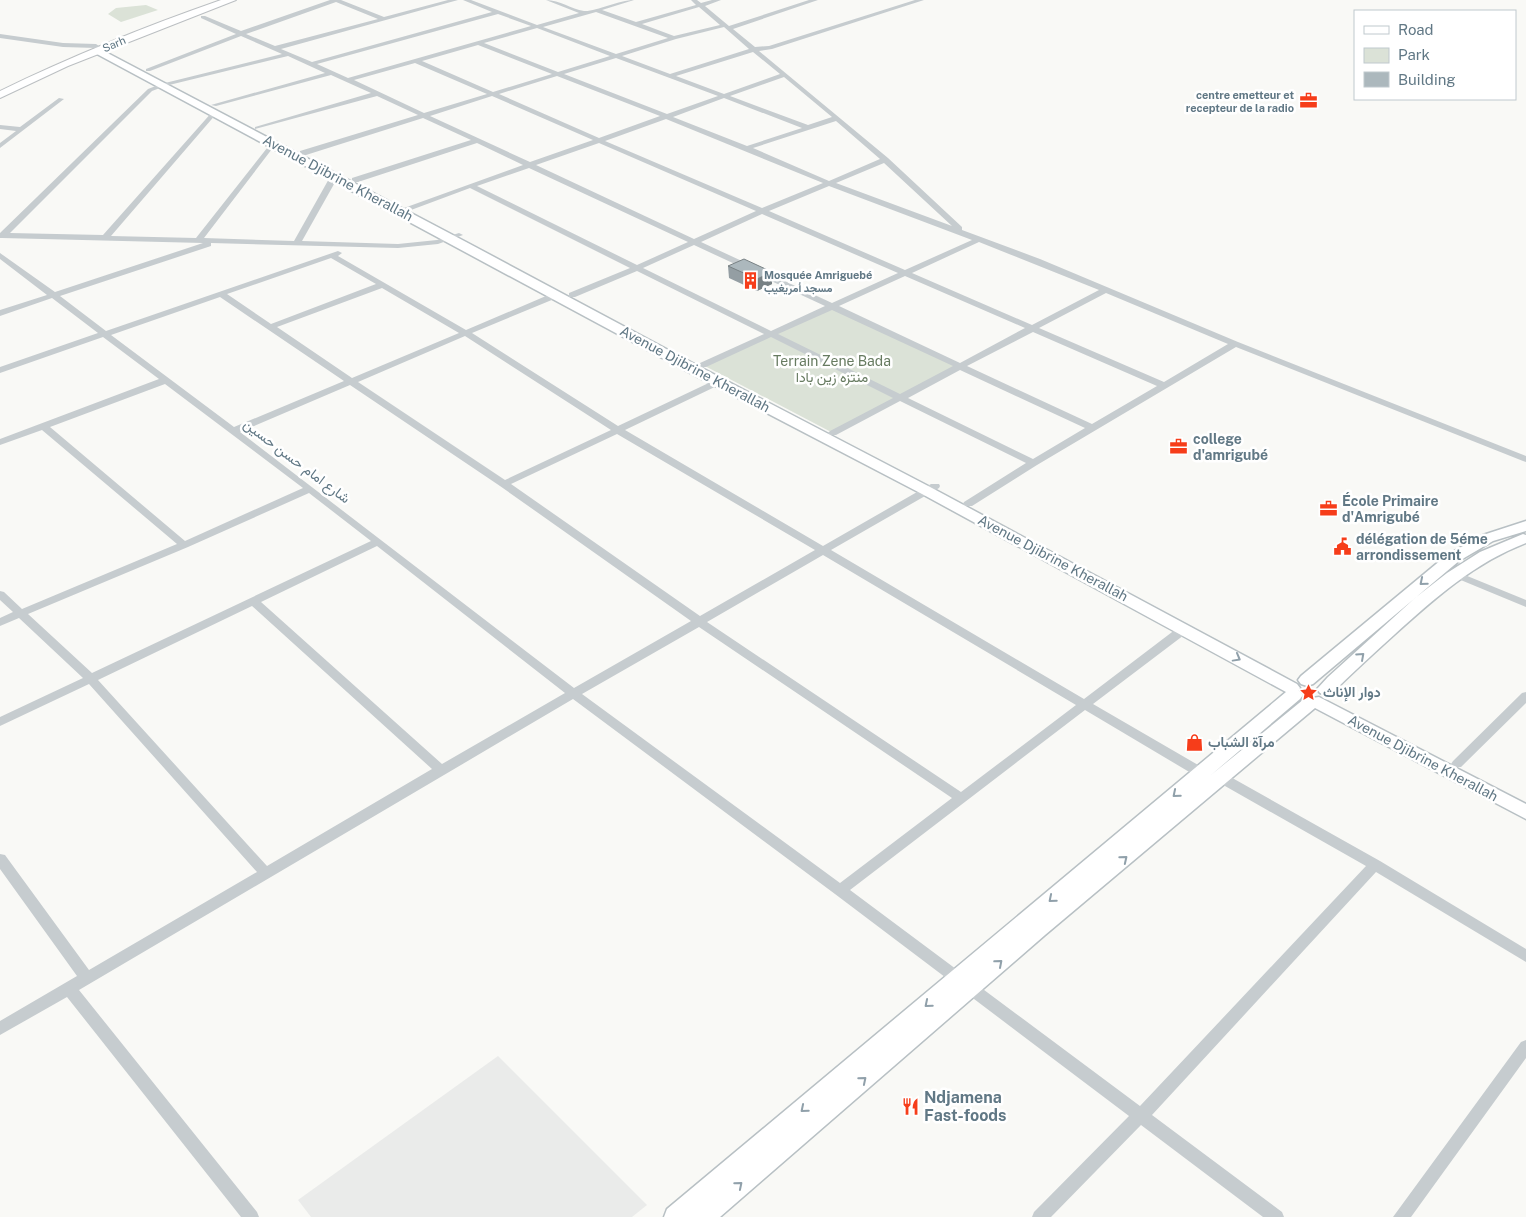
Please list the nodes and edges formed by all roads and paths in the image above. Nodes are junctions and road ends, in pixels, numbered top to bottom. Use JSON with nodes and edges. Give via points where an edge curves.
{"nodes":[{"id":1,"x":217,"y":0,"type":"edge"},
{"id":2,"x":231,"y":0,"type":"edge"},
{"id":3,"x":455,"y":0,"type":"edge"},
{"id":4,"x":466,"y":0,"type":"edge"},
{"id":5,"x":549,"y":0,"type":"edge"},
{"id":6,"x":631,"y":0,"type":"edge"},
{"id":7,"x":694,"y":0,"type":"edge"},
{"id":8,"x":718,"y":0,"type":"edge"},
{"id":9,"x":815,"y":0,"type":"edge"},
{"id":10,"x":921,"y":0,"type":"edge"},
{"id":11,"x":701,"y":5,"type":"junction"},
{"id":12,"x":597,"y":10,"type":"junction"},
{"id":13,"x":498,"y":12,"type":"junction"},
{"id":14,"x":585,"y":13,"type":"junction"},
{"id":15,"x":203,"y":17,"type":"dead end"},
{"id":16,"x":383,"y":19,"type":"junction"},
{"id":17,"x":637,"y":24,"type":"junction"},
{"id":18,"x":536,"y":26,"type":"junction"},
{"id":19,"x":727,"y":26,"type":"junction"},
{"id":20,"x":242,"y":33,"type":"junction"},
{"id":21,"x":0,"y":36,"type":"edge"},
{"id":22,"x":674,"y":38,"type":"junction"},
{"id":23,"x":478,"y":43,"type":"junction"},
{"id":24,"x":63,"y":45,"type":"junction"},
{"id":25,"x":99,"y":48,"type":"junction"},
{"id":26,"x":276,"y":48,"type":"junction"},
{"id":27,"x":754,"y":49,"type":"junction"},
{"id":28,"x":80,"y":53,"type":"junction"},
{"id":29,"x":288,"y":54,"type":"junction"},
{"id":30,"x":617,"y":56,"type":"junction"},
{"id":31,"x":416,"y":61,"type":"junction"},
{"id":32,"x":311,"y":64,"type":"junction"},
{"id":33,"x":148,"y":70,"type":"junction"},
{"id":34,"x":331,"y":72,"type":"junction"},
{"id":35,"x":556,"y":74,"type":"junction"},
{"id":36,"x":670,"y":76,"type":"junction"},
{"id":37,"x":784,"y":76,"type":"junction"},
{"id":38,"x":348,"y":80,"type":"junction"},
{"id":39,"x":168,"y":84,"type":"junction"},
{"id":40,"x":0,"y":94,"type":"edge"},
{"id":41,"x":376,"y":94,"type":"junction"},
{"id":42,"x":493,"y":95,"type":"junction"},
{"id":43,"x":726,"y":97,"type":"junction"},
{"id":44,"x":61,"y":99,"type":"dead end"},
{"id":45,"x":215,"y":108,"type":"junction"},
{"id":46,"x":424,"y":116,"type":"junction"},
{"id":47,"x":668,"y":117,"type":"junction"},
{"id":48,"x":837,"y":118,"type":"junction"},
{"id":49,"x":0,"y":127,"type":"edge"},
{"id":50,"x":257,"y":128,"type":"junction"},
{"id":51,"x":809,"y":128,"type":"junction"},
{"id":52,"x":21,"y":129,"type":"junction"},
{"id":53,"x":476,"y":140,"type":"junction"},
{"id":54,"x":599,"y":141,"type":"junction"},
{"id":55,"x":273,"y":144,"type":"junction"},
{"id":56,"x":0,"y":146,"type":"edge"},
{"id":57,"x":747,"y":148,"type":"junction"},
{"id":58,"x":303,"y":153,"type":"junction"},
{"id":59,"x":886,"y":160,"type":"junction"},
{"id":60,"x":530,"y":165,"type":"junction"},
{"id":61,"x":334,"y":177,"type":"junction"},
{"id":62,"x":355,"y":180,"type":"junction"},
{"id":63,"x":832,"y":184,"type":"junction"},
{"id":64,"x":472,"y":186,"type":"junction"},
{"id":65,"x":408,"y":208,"type":"junction"},
{"id":66,"x":763,"y":211,"type":"junction"},
{"id":67,"x":962,"y":232,"type":"junction"},
{"id":68,"x":2,"y":235,"type":"edge"},
{"id":69,"x":455,"y":236,"type":"junction"},
{"id":70,"x":106,"y":237,"type":"junction"},
{"id":71,"x":980,"y":239,"type":"junction"},
{"id":72,"x":198,"y":241,"type":"junction"},
{"id":73,"x":217,"y":241,"type":"junction"},
{"id":74,"x":696,"y":242,"type":"junction"},
{"id":75,"x":296,"y":244,"type":"junction"},
{"id":76,"x":361,"y":245,"type":"junction"},
{"id":77,"x":0,"y":255,"type":"edge"},
{"id":78,"x":331,"y":256,"type":"junction"},
{"id":79,"x":636,"y":268,"type":"junction"},
{"id":80,"x":904,"y":272,"type":"junction"},
{"id":81,"x":382,"y":285,"type":"junction"},
{"id":82,"x":1105,"y":290,"type":"junction"},
{"id":83,"x":220,"y":293,"type":"junction"},
{"id":84,"x":55,"y":295,"type":"junction"},
{"id":85,"x":556,"y":295,"type":"junction"},
{"id":86,"x":572,"y":295,"type":"junction"},
{"id":87,"x":830,"y":306,"type":"junction"},
{"id":88,"x":0,"y":313,"type":"edge"},
{"id":89,"x":270,"y":327,"type":"junction"},
{"id":90,"x":1031,"y":328,"type":"junction"},
{"id":91,"x":466,"y":333,"type":"junction"},
{"id":92,"x":105,"y":334,"type":"junction"},
{"id":93,"x":770,"y":334,"type":"junction"},
{"id":94,"x":1235,"y":344,"type":"junction"},
{"id":95,"x":703,"y":365,"type":"junction"},
{"id":96,"x":959,"y":366,"type":"junction"},
{"id":97,"x":0,"y":370,"type":"edge"},
{"id":98,"x":166,"y":380,"type":"junction"},
{"id":99,"x":352,"y":382,"type":"junction"},
{"id":100,"x":718,"y":382,"type":"junction"},
{"id":101,"x":1163,"y":385,"type":"junction"},
{"id":102,"x":900,"y":398,"type":"junction"},
{"id":103,"x":42,"y":425,"type":"junction"},
{"id":104,"x":1092,"y":428,"type":"junction"},
{"id":105,"x":618,"y":430,"type":"junction"},
{"id":106,"x":233,"y":431,"type":"junction"},
{"id":107,"x":833,"y":433,"type":"junction"},
{"id":108,"x":0,"y":442,"type":"edge"},
{"id":109,"x":1526,"y":459,"type":"edge"},
{"id":110,"x":1033,"y":463,"type":"junction"},
{"id":111,"x":504,"y":484,"type":"junction"},
{"id":112,"x":931,"y":488,"type":"junction"},
{"id":113,"x":310,"y":489,"type":"junction"},
{"id":114,"x":968,"y":504,"type":"junction"},
{"id":115,"x":1526,"y":526,"type":"edge"},
{"id":116,"x":1526,"y":538,"type":"edge"},
{"id":117,"x":378,"y":542,"type":"junction"},
{"id":118,"x":184,"y":545,"type":"junction"},
{"id":119,"x":824,"y":551,"type":"junction"},
{"id":120,"x":1455,"y":574,"type":"junction"},
{"id":121,"x":0,"y":594,"type":"edge"},
{"id":122,"x":253,"y":601,"type":"junction"},
{"id":123,"x":1526,"y":604,"type":"edge"},
{"id":124,"x":21,"y":613,"type":"junction"},
{"id":125,"x":0,"y":622,"type":"edge"},
{"id":126,"x":700,"y":622,"type":"junction"},
{"id":127,"x":1184,"y":629,"type":"junction"},
{"id":128,"x":90,"y":678,"type":"junction"},
{"id":129,"x":1309,"y":692,"type":"junction"},
{"id":130,"x":574,"y":694,"type":"junction"},
{"id":131,"x":1526,"y":696,"type":"edge"},
{"id":132,"x":1086,"y":704,"type":"junction"},
{"id":133,"x":0,"y":722,"type":"edge"},
{"id":134,"x":1457,"y":764,"type":"junction"},
{"id":135,"x":441,"y":770,"type":"junction"},
{"id":136,"x":1201,"y":772,"type":"junction"},
{"id":137,"x":1222,"y":778,"type":"junction"},
{"id":138,"x":962,"y":798,"type":"junction"},
{"id":139,"x":1526,"y":801,"type":"edge"},
{"id":140,"x":1526,"y":812,"type":"edge"},
{"id":141,"x":0,"y":859,"type":"edge"},
{"id":142,"x":1375,"y":864,"type":"junction"},
{"id":143,"x":266,"y":873,"type":"junction"},
{"id":144,"x":5,"y":874,"type":"edge"},
{"id":145,"x":840,"y":890,"type":"junction"},
{"id":146,"x":1526,"y":956,"type":"edge"},
{"id":147,"x":86,"y":977,"type":"junction"},
{"id":148,"x":964,"y":984,"type":"junction"},
{"id":149,"x":70,"y":988,"type":"junction"},
{"id":150,"x":0,"y":1029,"type":"edge"},
{"id":151,"x":1526,"y":1046,"type":"edge"},
{"id":152,"x":1141,"y":1115,"type":"junction"},
{"id":153,"x":251,"y":1217,"type":"edge"},
{"id":154,"x":676,"y":1217,"type":"edge"},
{"id":155,"x":702,"y":1217,"type":"edge"},
{"id":156,"x":1040,"y":1217,"type":"edge"},
{"id":157,"x":1276,"y":1217,"type":"edge"},
{"id":158,"x":1401,"y":1217,"type":"edge"}],
"edges":[{"from":1,"to":25,"type":"highway","name":"Sarh"},
{"from":2,"to":25,"type":"highway","name":"Sarh"},
{"from":3,"to":16,"type":"street"},
{"from":4,"to":13,"type":"street"},
{"from":5,"to":14,"type":"street"},
{"from":6,"to":12,"type":"street"},
{"from":7,"to":11,"type":"street"},
{"from":8,"to":11,"type":"street"},
{"from":9,"to":19,"type":"street"},
{"from":10,"to":27,"type":"street","via":[[770,48]]},
{"from":11,"to":17,"type":"street"},
{"from":11,"to":19,"type":"street"},
{"from":12,"to":14,"type":"street"},
{"from":12,"to":17,"type":"street"},
{"from":13,"to":18,"type":"street"},
{"from":13,"to":32,"type":"street"},
{"from":14,"to":18,"type":"street"},
{"from":15,"to":20,"type":"street"},
{"from":16,"to":20,"type":"street","via":[[336,0]]},
{"from":16,"to":26,"type":"street"},
{"from":17,"to":22,"type":"street"},
{"from":18,"to":23,"type":"street"},
{"from":18,"to":30,"type":"street"},
{"from":19,"to":22,"type":"street"},
{"from":19,"to":27,"type":"street"},
{"from":20,"to":26,"type":"street"},
{"from":20,"to":33,"type":"street"},
{"from":21,"to":24,"type":"street"},
{"from":22,"to":30,"type":"street"},
{"from":23,"to":31,"type":"street"},
{"from":23,"to":35,"type":"street"},
{"from":24,"to":25,"type":"street"},
{"from":24,"to":28,"type":"street"},
{"from":25,"to":28,"type":"highway","name":"Sarh"},
{"from":25,"to":33,"type":"street","name":"Avenue Djibrine Kherallah"},
{"from":25,"to":39,"type":"street","name":"Avenue Djibrine Kherallah"},
{"from":25,"to":40,"type":"highway","name":"Sarh"},
{"from":26,"to":29,"type":"street"},
{"from":27,"to":36,"type":"street"},
{"from":27,"to":37,"type":"street"},
{"from":28,"to":40,"type":"highway","name":"Sarh"},
{"from":29,"to":32,"type":"street"},
{"from":29,"to":39,"type":"street"},
{"from":30,"to":35,"type":"street"},
{"from":30,"to":36,"type":"street"},
{"from":31,"to":38,"type":"street"},
{"from":31,"to":42,"type":"street"},
{"from":32,"to":34,"type":"street"},
{"from":33,"to":39,"type":"street","name":"Avenue Djibrine Kherallah"},
{"from":34,"to":38,"type":"street"},
{"from":34,"to":45,"type":"street"},
{"from":35,"to":42,"type":"street"},
{"from":35,"to":47,"type":"street"},
{"from":36,"to":43,"type":"street"},
{"from":37,"to":43,"type":"street"},
{"from":37,"to":48,"type":"street"},
{"from":38,"to":41,"type":"street"},
{"from":39,"to":45,"type":"street","name":"Avenue Djibrine Kherallah"},
{"from":39,"to":68,"type":"street","via":[[150,90]]},
{"from":41,"to":46,"type":"street"},
{"from":41,"to":50,"type":"street"},
{"from":42,"to":46,"type":"street"},
{"from":42,"to":54,"type":"street"},
{"from":43,"to":47,"type":"street"},
{"from":43,"to":51,"type":"street"},
{"from":44,"to":52,"type":"street"},
{"from":45,"to":50,"type":"street","name":"Avenue Djibrine Kherallah"},
{"from":45,"to":55,"type":"street","name":"Avenue Djibrine Kherallah"},
{"from":45,"to":70,"type":"street"},
{"from":46,"to":53,"type":"street"},
{"from":46,"to":58,"type":"street"},
{"from":47,"to":54,"type":"street"},
{"from":47,"to":57,"type":"street"},
{"from":48,"to":51,"type":"street"},
{"from":48,"to":59,"type":"street"},
{"from":49,"to":52,"type":"street"},
{"from":50,"to":58,"type":"street","name":"Avenue Djibrine Kherallah"},
{"from":51,"to":57,"type":"street"},
{"from":52,"to":56,"type":"street"},
{"from":53,"to":60,"type":"street"},
{"from":53,"to":62,"type":"street"},
{"from":54,"to":60,"type":"street"},
{"from":54,"to":66,"type":"street"},
{"from":55,"to":61,"type":"street","name":"Avenue Djibrine Kherallah"},
{"from":55,"to":72,"type":"street"},
{"from":57,"to":63,"type":"street"},
{"from":58,"to":62,"type":"street","name":"Avenue Djibrine Kherallah"},
{"from":59,"to":63,"type":"street"},
{"from":59,"to":67,"type":"street"},
{"from":60,"to":64,"type":"street"},
{"from":60,"to":74,"type":"street"},
{"from":61,"to":69,"type":"street","name":"Avenue Djibrine Kherallah"},
{"from":61,"to":75,"type":"street"},
{"from":62,"to":65,"type":"street","name":"Avenue Djibrine Kherallah"},
{"from":63,"to":66,"type":"street"},
{"from":63,"to":67,"type":"street"},
{"from":64,"to":65,"type":"street"},
{"from":64,"to":79,"type":"street"},
{"from":65,"to":69,"type":"street","name":"Avenue Djibrine Kherallah"},
{"from":66,"to":74,"type":"street"},
{"from":66,"to":80,"type":"street"},
{"from":67,"to":71,"type":"street"},
{"from":68,"to":70,"type":"street"},
{"from":69,"to":76,"type":"street","via":[[422,244]]},
{"from":69,"to":85,"type":"street","name":"Avenue Djibrine Kherallah"},
{"from":69,"to":86,"type":"street","name":"Avenue Djibrine Kherallah"},
{"from":70,"to":72,"type":"street"},
{"from":71,"to":80,"type":"street"},
{"from":71,"to":82,"type":"street"},
{"from":72,"to":73,"type":"street"},
{"from":73,"to":75,"type":"street"},
{"from":73,"to":84,"type":"street"},
{"from":74,"to":79,"type":"street"},
{"from":74,"to":87,"type":"street"},
{"from":75,"to":76,"type":"street"},
{"from":76,"to":78,"type":"street"},
{"from":77,"to":84,"type":"street","name":"شارع امام حسن حسين"},
{"from":78,"to":81,"type":"street"},
{"from":78,"to":83,"type":"street"},
{"from":79,"to":86,"type":"street"},
{"from":79,"to":93,"type":"street"},
{"from":80,"to":87,"type":"street"},
{"from":80,"to":90,"type":"street"},
{"from":81,"to":89,"type":"street"},
{"from":81,"to":91,"type":"street"},
{"from":82,"to":90,"type":"street"},
{"from":82,"to":94,"type":"street"},
{"from":83,"to":89,"type":"street"},
{"from":83,"to":92,"type":"street"},
{"from":84,"to":88,"type":"street"},
{"from":84,"to":92,"type":"street","name":"شارع امام حسن حسين"},
{"from":85,"to":91,"type":"street"},
{"from":85,"to":100,"type":"street","name":"Avenue Djibrine Kherallah"},
{"from":86,"to":95,"type":"street","name":"Avenue Djibrine Kherallah"},
{"from":87,"to":93,"type":"street"},
{"from":87,"to":96,"type":"street"},
{"from":89,"to":99,"type":"street"},
{"from":90,"to":96,"type":"street"},
{"from":90,"to":101,"type":"street"},
{"from":91,"to":99,"type":"street"},
{"from":91,"to":105,"type":"street"},
{"from":92,"to":97,"type":"street"},
{"from":92,"to":98,"type":"street","name":"شارع امام حسن حسين"},
{"from":93,"to":95,"type":"street"},
{"from":93,"to":102,"type":"street"},
{"from":94,"to":101,"type":"street"},
{"from":94,"to":109,"type":"street"},
{"from":95,"to":107,"type":"street","name":"Avenue Djibrine Kherallah"},
{"from":96,"to":102,"type":"street"},
{"from":96,"to":104,"type":"street"},
{"from":98,"to":103,"type":"street"},
{"from":98,"to":106,"type":"street","name":"شارع امام حسن حسين"},
{"from":99,"to":106,"type":"street"},
{"from":99,"to":111,"type":"street"},
{"from":100,"to":105,"type":"street"},
{"from":100,"to":112,"type":"street","name":"Avenue Djibrine Kherallah"},
{"from":101,"to":104,"type":"street"},
{"from":102,"to":107,"type":"street"},
{"from":102,"to":110,"type":"street"},
{"from":103,"to":108,"type":"street"},
{"from":103,"to":118,"type":"street"},
{"from":104,"to":110,"type":"street"},
{"from":105,"to":111,"type":"street"},
{"from":105,"to":119,"type":"street"},
{"from":106,"to":113,"type":"street","name":"شارع امام حسن حسين"},
{"from":107,"to":112,"type":"street","name":"Avenue Djibrine Kherallah"},
{"from":110,"to":114,"type":"street"},
{"from":111,"to":126,"type":"street"},
{"from":112,"to":114,"type":"street","name":"Avenue Djibrine Kherallah"},
{"from":112,"to":119,"type":"street"},
{"from":112,"to":127,"type":"street","name":"Avenue Djibrine Kherallah"},
{"from":113,"to":117,"type":"street","name":"شارع امام حسن حسين"},
{"from":113,"to":118,"type":"street"},
{"from":114,"to":129,"type":"street","name":"Avenue Djibrine Kherallah"},
{"from":115,"to":129,"type":"street","one_way":true,"via":[[1488,538],[1453,558]]},
{"from":116,"to":120,"type":"street","via":[[1494,549]]},
{"from":117,"to":122,"type":"street"},
{"from":117,"to":130,"type":"street","name":"شارع امام حسن حسين"},
{"from":118,"to":124,"type":"street"},
{"from":119,"to":126,"type":"street"},
{"from":119,"to":132,"type":"street"},
{"from":120,"to":123,"type":"street"},
{"from":129,"to":120,"type":"street","one_way":true},
{"from":121,"to":124,"type":"street"},
{"from":122,"to":128,"type":"street"},
{"from":122,"to":135,"type":"street"},
{"from":124,"to":125,"type":"street"},
{"from":124,"to":128,"type":"street"},
{"from":126,"to":130,"type":"street"},
{"from":126,"to":138,"type":"street"},
{"from":127,"to":129,"type":"street","name":"Avenue Djibrine Kherallah","one_way":true},
{"from":127,"to":132,"type":"street"},
{"from":128,"to":133,"type":"street"},
{"from":128,"to":143,"type":"street"},
{"from":129,"to":134,"type":"street","name":"Avenue Djibrine Kherallah"},
{"from":129,"to":136,"type":"street"},
{"from":129,"to":137,"type":"street"},
{"from":129,"to":140,"type":"street","name":"Avenue Djibrine Kherallah"},
{"from":130,"to":135,"type":"street"},
{"from":130,"to":145,"type":"street","name":"شارع امام حسن حسين"},
{"from":131,"to":134,"type":"street"},
{"from":132,"to":136,"type":"street"},
{"from":132,"to":138,"type":"street"},
{"from":134,"to":139,"type":"street","name":"Avenue Djibrine Kherallah"},
{"from":135,"to":143,"type":"street"},
{"from":136,"to":137,"type":"street"},
{"from":136,"to":148,"type":"street","one_way":true},
{"from":137,"to":142,"type":"street"},
{"from":148,"to":137,"type":"street","one_way":true,"via":[[1038,930]]},
{"from":138,"to":145,"type":"street"},
{"from":141,"to":144,"type":"street"},
{"from":142,"to":146,"type":"street"},
{"from":142,"to":152,"type":"street"},
{"from":143,"to":147,"type":"street"},
{"from":144,"to":147,"type":"street"},
{"from":145,"to":148,"type":"street","name":"شارع امام حسن حسين"},
{"from":147,"to":149,"type":"street"},
{"from":148,"to":152,"type":"street","name":"شارع امام حسن حسين"},
{"from":148,"to":154,"type":"street","one_way":true},
{"from":155,"to":148,"type":"street","one_way":true},
{"from":149,"to":150,"type":"street"},
{"from":149,"to":153,"type":"street"},
{"from":151,"to":158,"type":"street"},
{"from":152,"to":156,"type":"street"},
{"from":152,"to":157,"type":"street","name":"شارع امام حسن حسين"}]}
